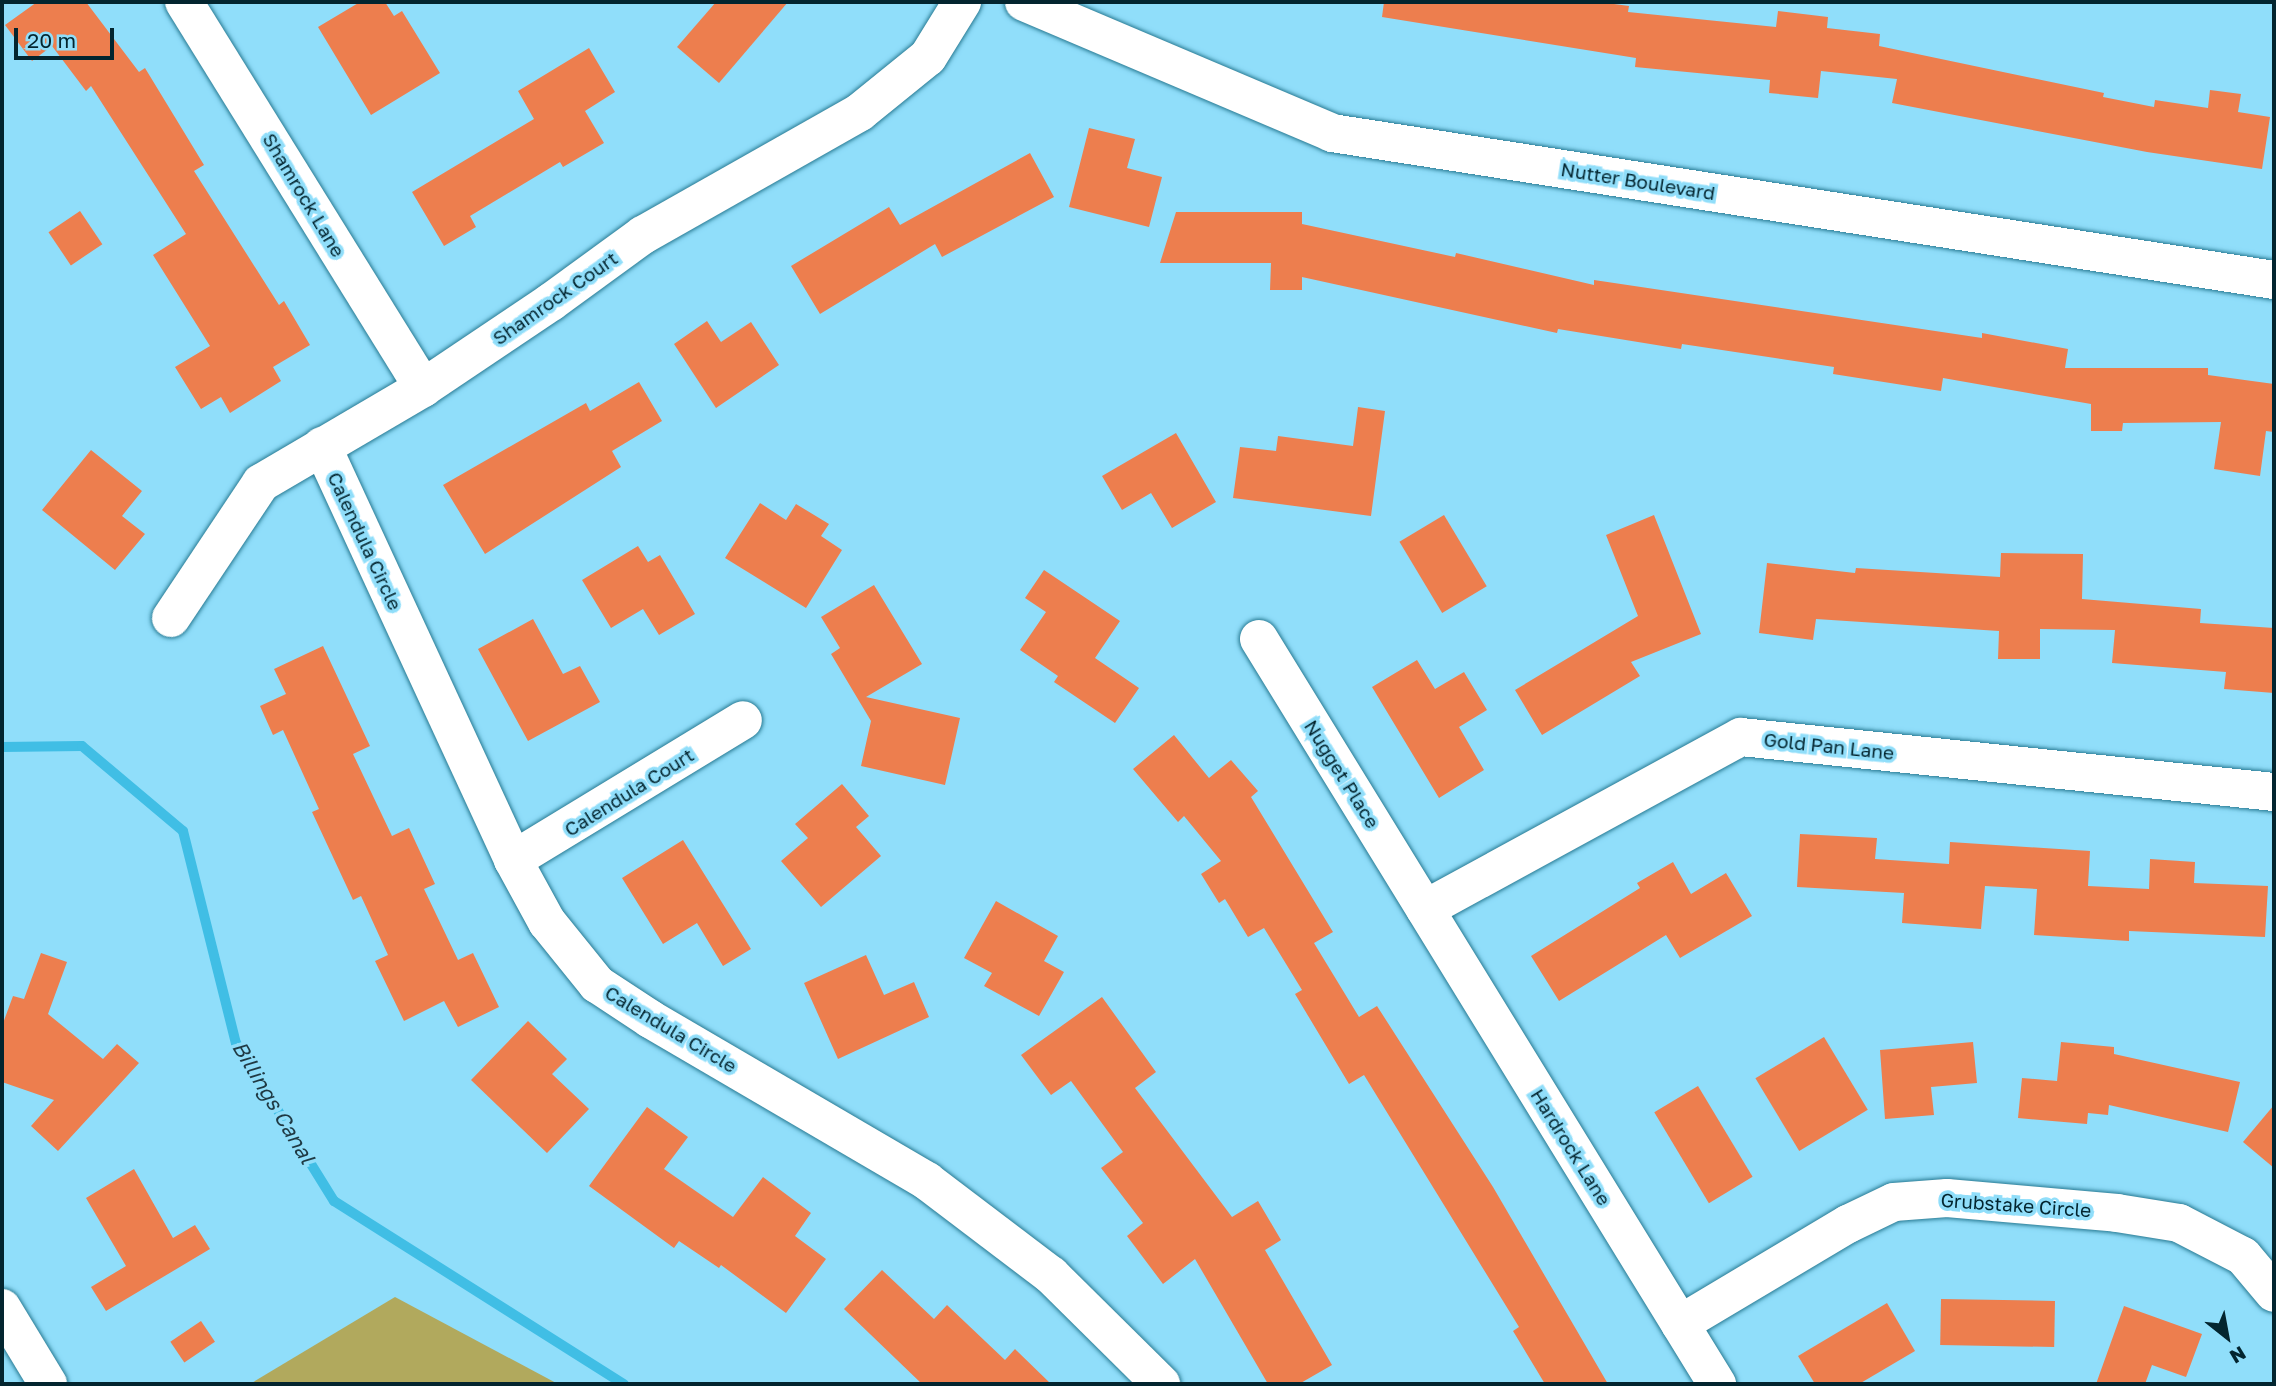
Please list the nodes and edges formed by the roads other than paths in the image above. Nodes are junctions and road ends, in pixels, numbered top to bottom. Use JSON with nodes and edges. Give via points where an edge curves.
{"nodes":[{"id":1,"x":184,"y":2,"type":"edge"},
{"id":2,"x":962,"y":2,"type":"edge"},
{"id":3,"x":1024,"y":2,"type":"edge"},
{"id":4,"x":2274,"y":280,"type":"edge"},
{"id":5,"x":423,"y":388,"type":"junction"},
{"id":6,"x":322,"y":446,"type":"junction"},
{"id":7,"x":171,"y":618,"type":"dead end"},
{"id":8,"x":1259,"y":639,"type":"dead end"},
{"id":9,"x":743,"y":720,"type":"dead end"},
{"id":10,"x":2274,"y":792,"type":"edge"},
{"id":11,"x":513,"y":860,"type":"junction"},
{"id":12,"x":1425,"y":909,"type":"junction"},
{"id":13,"x":2274,"y":1293,"type":"edge"},
{"id":14,"x":2,"y":1308,"type":"edge"},
{"id":15,"x":1680,"y":1324,"type":"junction"},
{"id":16,"x":48,"y":1384,"type":"edge"},
{"id":17,"x":1161,"y":1384,"type":"edge"},
{"id":18,"x":1717,"y":1384,"type":"edge"}],
"edges":[{"from":1,"to":5,"type":"street","name":"Shamrock Lane"},
{"from":2,"to":5,"type":"street","name":"Shamrock Court","via":[[928,57],[860,112],[643,235]]},
{"from":3,"to":4,"type":"street","name":"Nutter Boulevard","via":[[1332,133]]},
{"from":5,"to":6,"type":"street","name":"Shamrock Court"},
{"from":6,"to":7,"type":"street","name":"Shamrock Court","via":[[261,483]]},
{"from":6,"to":11,"type":"street","name":"Calendula Circle"},
{"from":8,"to":12,"type":"street","name":"Nugget Place"},
{"from":9,"to":11,"type":"street","name":"Calendula Court"},
{"from":10,"to":12,"type":"street","name":"Gold Pan Lane","via":[[1741,737]]},
{"from":11,"to":17,"type":"street","name":"Calendula Circle","via":[[547,922],[597,984],[928,1181],[1051,1275]]},
{"from":12,"to":15,"type":"street","name":"Hardrock Lane"},
{"from":13,"to":15,"type":"street","name":"Grubstake Circle","via":[[2243,1256],[2179,1223],[1947,1198],[1894,1202],[1848,1224]]},
{"from":14,"to":16,"type":"street"},
{"from":15,"to":18,"type":"street","name":"Hardrock Lane"}]}
